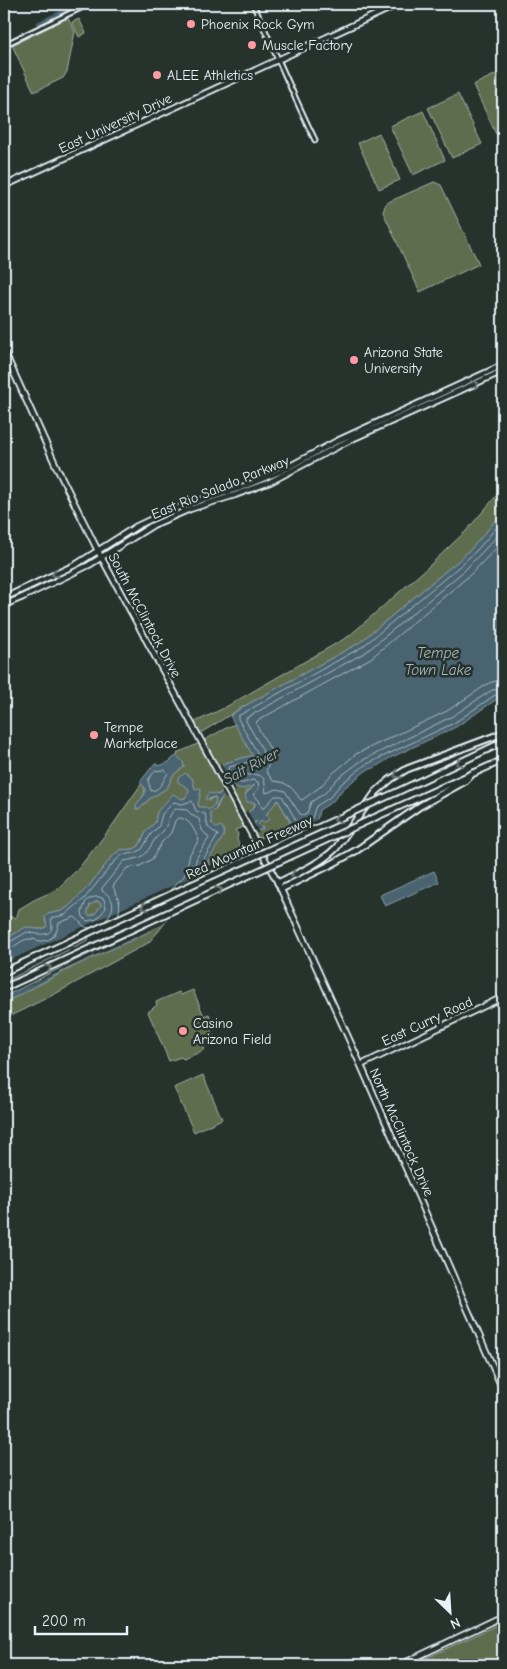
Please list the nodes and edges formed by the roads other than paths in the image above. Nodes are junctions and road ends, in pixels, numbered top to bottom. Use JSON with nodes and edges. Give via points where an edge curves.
{"nodes":[{"id":1,"x":89,"y":4,"type":"edge"},
{"id":2,"x":253,"y":4,"type":"edge"},
{"id":3,"x":399,"y":4,"type":"edge"},
{"id":4,"x":4,"y":45,"type":"edge"},
{"id":5,"x":279,"y":60,"type":"junction"},
{"id":6,"x":315,"y":140,"type":"dead end"},
{"id":7,"x":4,"y":186,"type":"edge"},
{"id":8,"x":4,"y":351,"type":"edge"},
{"id":9,"x":503,"y":365,"type":"edge"},
{"id":10,"x":503,"y":371,"type":"edge"},
{"id":11,"x":98,"y":551,"type":"junction"},
{"id":12,"x":101,"y":557,"type":"junction"},
{"id":13,"x":4,"y":598,"type":"edge"},
{"id":14,"x":4,"y":605,"type":"edge"},
{"id":15,"x":503,"y":733,"type":"edge"},
{"id":16,"x":503,"y":742,"type":"edge"},
{"id":17,"x":503,"y":760,"type":"edge"},
{"id":18,"x":473,"y":773,"type":"junction"},
{"id":19,"x":280,"y":886,"type":"junction"},
{"id":20,"x":4,"y":972,"type":"edge"},
{"id":21,"x":4,"y":988,"type":"edge"},
{"id":22,"x":503,"y":997,"type":"edge"},
{"id":23,"x":360,"y":1065,"type":"junction"},
{"id":24,"x":503,"y":1390,"type":"edge"},
{"id":25,"x":503,"y":1616,"type":"edge"},
{"id":26,"x":400,"y":1665,"type":"edge"}],
"edges":[{"from":1,"to":4,"type":"street"},
{"from":2,"to":5,"type":"street"},
{"from":3,"to":5,"type":"main road","name":"East University Drive"},
{"from":5,"to":6,"type":"street"},
{"from":5,"to":7,"type":"main road","name":"East University Drive"},
{"from":8,"to":11,"type":"main road","name":"South McClintock Drive"},
{"from":9,"to":11,"type":"main road","name":"East Rio Salado Parkway","via":[[337,441],[267,477],[162,514]]},
{"from":12,"to":10,"type":"main road","name":"East Rio Salado Parkway","one_way":true,"via":[[171,516],[270,482],[352,439]]},
{"from":11,"to":12,"type":"main road","name":"South McClintock Drive"},
{"from":11,"to":13,"type":"main road","name":"East Rio Salado Parkway","one_way":true},
{"from":12,"to":14,"type":"main road","name":"East Rio Salado Parkway"},
{"from":12,"to":19,"type":"main road","name":"South McClintock Drive","bridge":true},
{"from":15,"to":19,"type":"highway","one_way":true,"via":[[398,774],[376,792],[329,855]]},
{"from":16,"to":20,"type":"highway","name":"Red Mountain Freeway","one_way":true,"bridge":true},
{"from":17,"to":18,"type":"highway","name":"Red Mountain Freeway"},
{"from":18,"to":19,"type":"highway","via":[[357,850]]},
{"from":21,"to":18,"type":"highway","name":"Red Mountain Freeway","one_way":true,"bridge":true},
{"from":19,"to":23,"type":"main road","name":"North McClintock Drive"},
{"from":22,"to":23,"type":"main road","name":"East Curry Road"},
{"from":23,"to":24,"type":"main road","name":"North McClintock Drive"},
{"from":25,"to":26,"type":"main road"}]}
